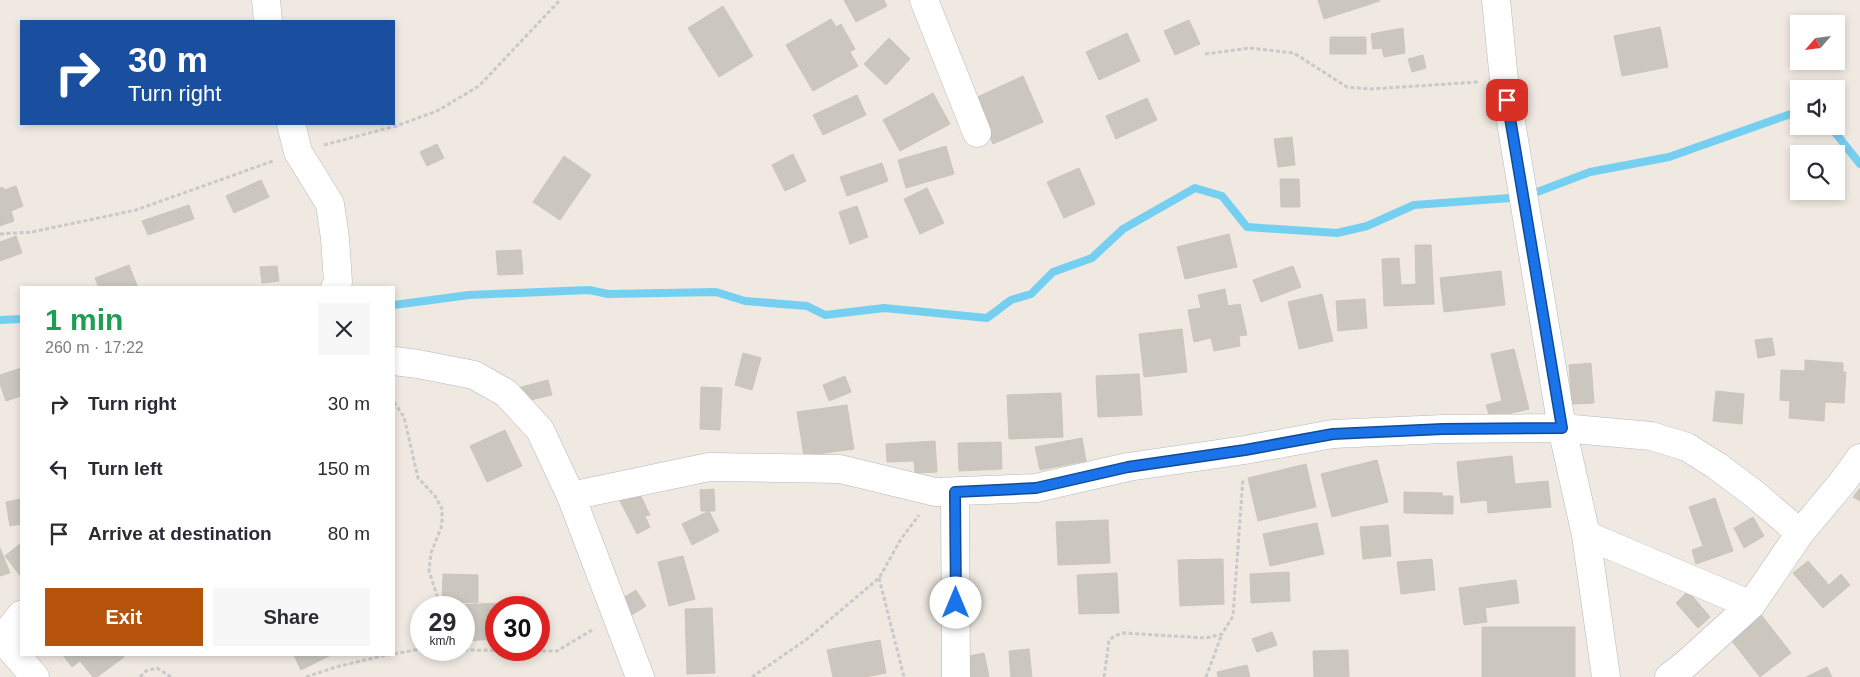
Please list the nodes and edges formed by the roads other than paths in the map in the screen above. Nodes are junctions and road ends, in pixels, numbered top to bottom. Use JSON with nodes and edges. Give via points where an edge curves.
{"nodes":[{"id":1,"x":266,"y":0,"type":"edge"},
{"id":2,"x":924,"y":0,"type":"edge"},
{"id":3,"x":1496,"y":0,"type":"edge"},
{"id":4,"x":268,"y":20,"type":"edge"},
{"id":5,"x":291,"y":125,"type":"edge"},
{"id":6,"x":977,"y":133,"type":"dead end"},
{"id":7,"x":336,"y":286,"type":"edge"},
{"id":8,"x":395,"y":361,"type":"edge"},
{"id":9,"x":1562,"y":428,"type":"junction"},
{"id":10,"x":1860,"y":458,"type":"edge"},
{"id":11,"x":945,"y":492,"type":"junction"},
{"id":12,"x":571,"y":496,"type":"junction"},
{"id":13,"x":1800,"y":533,"type":"junction"},
{"id":14,"x":1586,"y":535,"type":"junction"},
{"id":15,"x":1751,"y":605,"type":"junction"},
{"id":16,"x":20,"y":616,"type":"edge"},
{"id":17,"x":1,"y":640,"type":"edge"},
{"id":18,"x":35,"y":677,"type":"edge"},
{"id":19,"x":640,"y":677,"type":"edge"},
{"id":20,"x":956,"y":677,"type":"edge"},
{"id":21,"x":1606,"y":677,"type":"edge"},
{"id":22,"x":1669,"y":677,"type":"edge"}],
"edges":[{"from":1,"to":4,"type":"street"},
{"from":2,"to":6,"type":"street"},
{"from":3,"to":9,"type":"street","via":[[1504,80]]},
{"from":5,"to":7,"type":"street","via":[[298,152],[330,204]]},
{"from":8,"to":12,"type":"street","via":[[474,375],[506,393],[540,430]]},
{"from":9,"to":11,"type":"street","via":[[1333,434],[1128,467],[1036,488]]},
{"from":9,"to":13,"type":"street","via":[[1651,436],[1687,447],[1753,493]]},
{"from":9,"to":14,"type":"street"},
{"from":10,"to":13,"type":"street"},
{"from":11,"to":12,"type":"street","via":[[840,469],[709,467]]},
{"from":11,"to":20,"type":"street"},
{"from":12,"to":19,"type":"street"},
{"from":13,"to":15,"type":"street"},
{"from":14,"to":15,"type":"street"},
{"from":14,"to":21,"type":"street"},
{"from":15,"to":22,"type":"street"},
{"from":16,"to":17,"type":"street"},
{"from":17,"to":18,"type":"street"}]}
